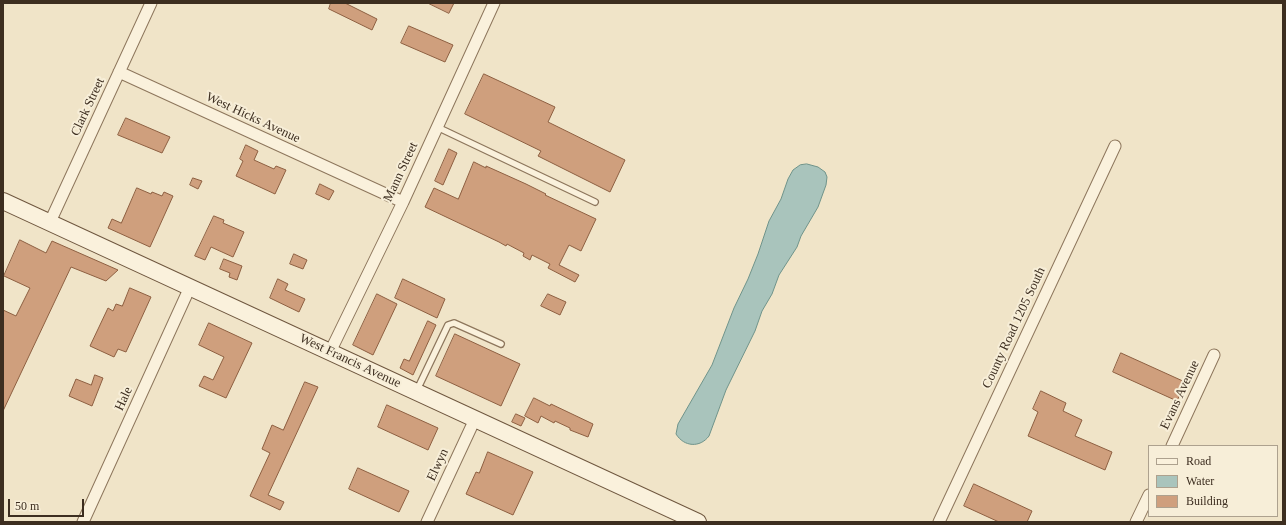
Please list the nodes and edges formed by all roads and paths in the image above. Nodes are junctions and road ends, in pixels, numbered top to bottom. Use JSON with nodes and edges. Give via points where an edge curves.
{"nodes":[{"id":1,"x":150,"y":3,"type":"edge"},
{"id":2,"x":494,"y":3,"type":"edge"},
{"id":3,"x":119,"y":72,"type":"junction"},
{"id":4,"x":437,"y":127,"type":"junction"},
{"id":5,"x":1115,"y":146,"type":"dead end"},
{"id":6,"x":374,"y":189,"type":"junction"},
{"id":7,"x":3,"y":201,"type":"edge"},
{"id":8,"x":402,"y":202,"type":"junction"},
{"id":9,"x":595,"y":202,"type":"dead end"},
{"id":10,"x":50,"y":222,"type":"junction"},
{"id":11,"x":390,"y":229,"type":"junction"},
{"id":12,"x":190,"y":287,"type":"junction"},
{"id":13,"x":501,"y":344,"type":"dead end"},
{"id":14,"x":330,"y":352,"type":"junction"},
{"id":15,"x":1214,"y":356,"type":"dead end"},
{"id":16,"x":416,"y":392,"type":"junction"},
{"id":17,"x":475,"y":419,"type":"junction"},
{"id":18,"x":1172,"y":445,"type":"edge"},
{"id":19,"x":1148,"y":497,"type":"edge"},
{"id":20,"x":83,"y":522,"type":"edge"},
{"id":21,"x":427,"y":522,"type":"edge"},
{"id":22,"x":698,"y":522,"type":"edge"},
{"id":23,"x":939,"y":522,"type":"edge"},
{"id":24,"x":1136,"y":522,"type":"edge"}],
"edges":[{"from":1,"to":3,"type":"street","name":"Clark Street"},
{"from":2,"to":4,"type":"street","name":"Mann Street"},
{"from":3,"to":6,"type":"street","name":"West Hicks Avenue"},
{"from":3,"to":10,"type":"street","name":"Clark Street"},
{"from":4,"to":8,"type":"street","name":"Mann Street"},
{"from":4,"to":9,"type":"lane"},
{"from":5,"to":23,"type":"street","name":"County Road 1205 South"},
{"from":6,"to":8,"type":"street","name":"West Hicks Avenue"},
{"from":6,"to":11,"type":"street","name":"West Hicks Avenue","via":[[385,197],[391,206]]},
{"from":7,"to":10,"type":"street","name":"West Francis Avenue"},
{"from":8,"to":11,"type":"street","name":"Mann Street"},
{"from":10,"to":12,"type":"street","name":"West Francis Avenue"},
{"from":11,"to":14,"type":"street","name":"Mann Street"},
{"from":12,"to":14,"type":"street","name":"West Francis Avenue"},
{"from":12,"to":20,"type":"street","name":"Hale"},
{"from":13,"to":16,"type":"lane","via":[[454,323],[448,325]]},
{"from":14,"to":16,"type":"street","name":"West Francis Avenue"},
{"from":15,"to":18,"type":"street","name":"Evans Avenue"},
{"from":16,"to":17,"type":"street","name":"West Francis Avenue"},
{"from":17,"to":21,"type":"street","name":"Elwyn"},
{"from":17,"to":22,"type":"street","name":"West Francis Avenue"},
{"from":19,"to":24,"type":"street"}]}
